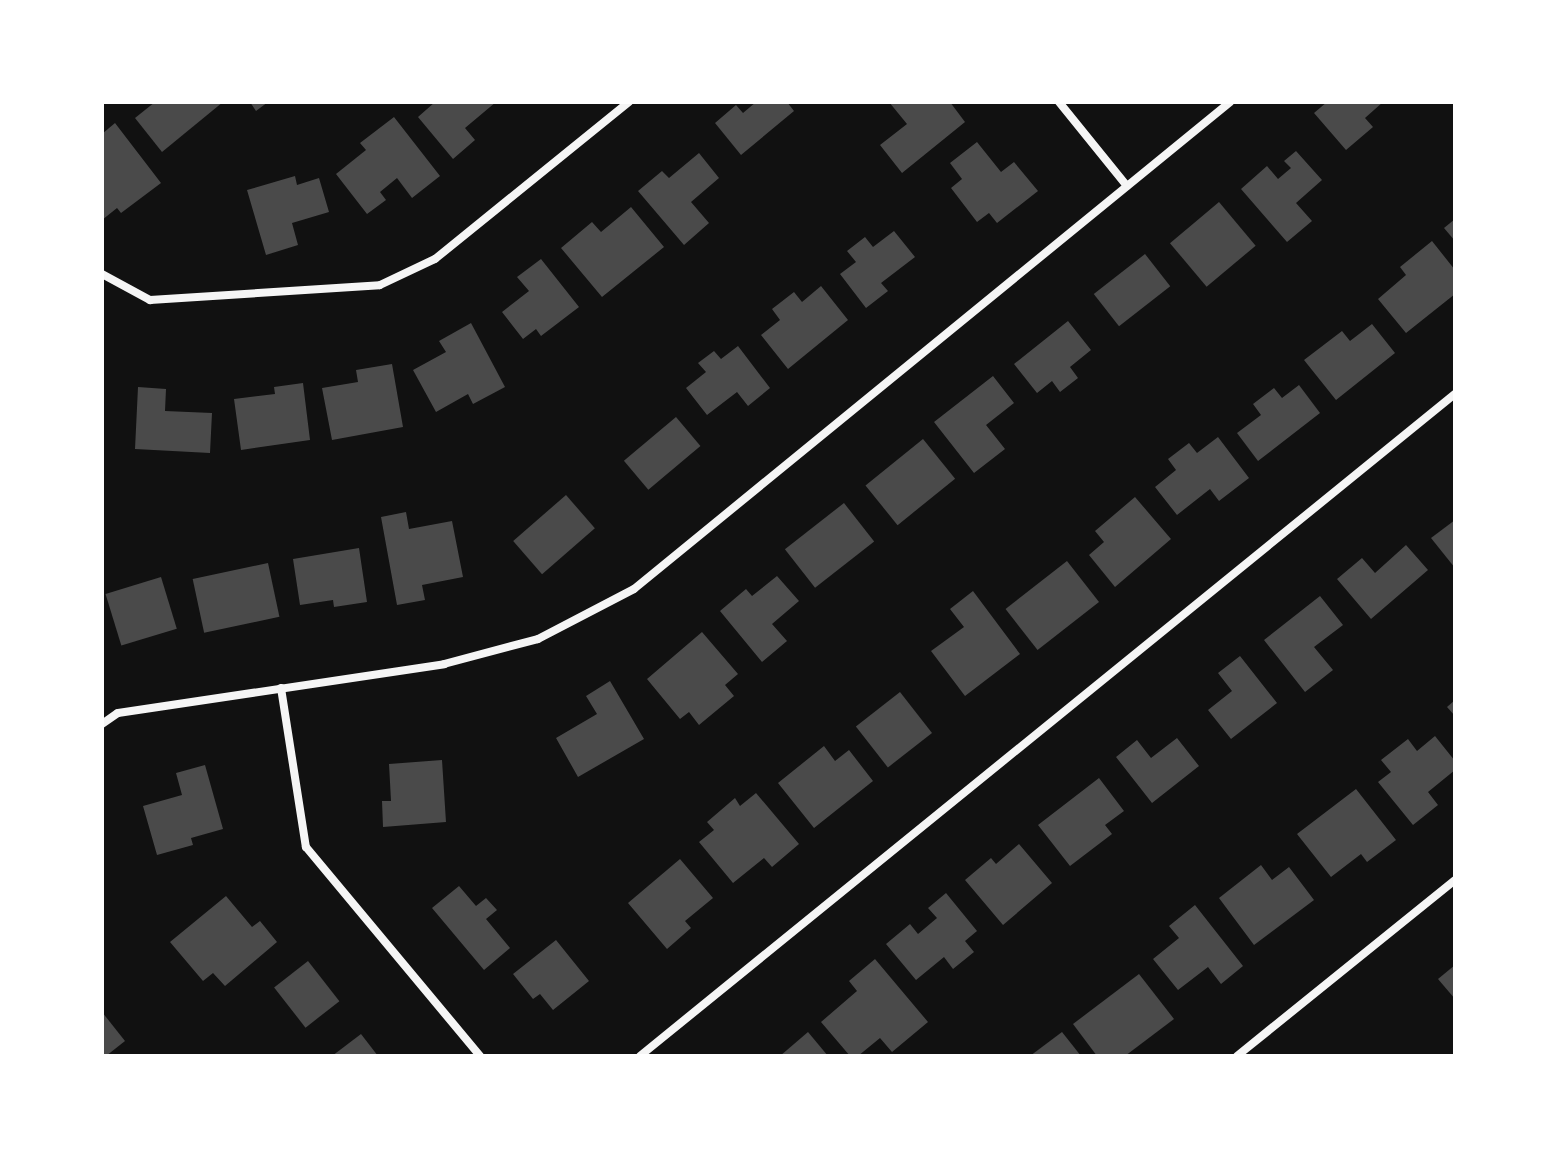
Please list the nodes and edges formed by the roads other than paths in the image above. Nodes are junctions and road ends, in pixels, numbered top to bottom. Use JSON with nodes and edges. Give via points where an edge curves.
{"nodes":[{"id":1,"x":629,"y":102,"type":"edge"},
{"id":2,"x":1059,"y":102,"type":"edge"},
{"id":3,"x":1230,"y":102,"type":"edge"},
{"id":4,"x":1127,"y":186,"type":"junction"},
{"id":5,"x":102,"y":274,"type":"edge"},
{"id":6,"x":1455,"y":394,"type":"edge"},
{"id":7,"x":281,"y":688,"type":"junction"},
{"id":8,"x":102,"y":724,"type":"edge"},
{"id":9,"x":1455,"y":880,"type":"edge"},
{"id":10,"x":480,"y":1056,"type":"edge"},
{"id":11,"x":640,"y":1056,"type":"edge"},
{"id":12,"x":1237,"y":1056,"type":"edge"}],
"edges":[{"from":1,"to":5,"type":"street","via":[[435,259],[380,285],[150,300]]},
{"from":2,"to":4,"type":"street"},
{"from":3,"to":4,"type":"street"},
{"from":4,"to":7,"type":"street","via":[[634,589],[538,639],[444,664]]},
{"from":6,"to":11,"type":"street"},
{"from":7,"to":8,"type":"street","via":[[118,713]]},
{"from":7,"to":10,"type":"street","via":[[306,847]]},
{"from":9,"to":12,"type":"street"}]}
